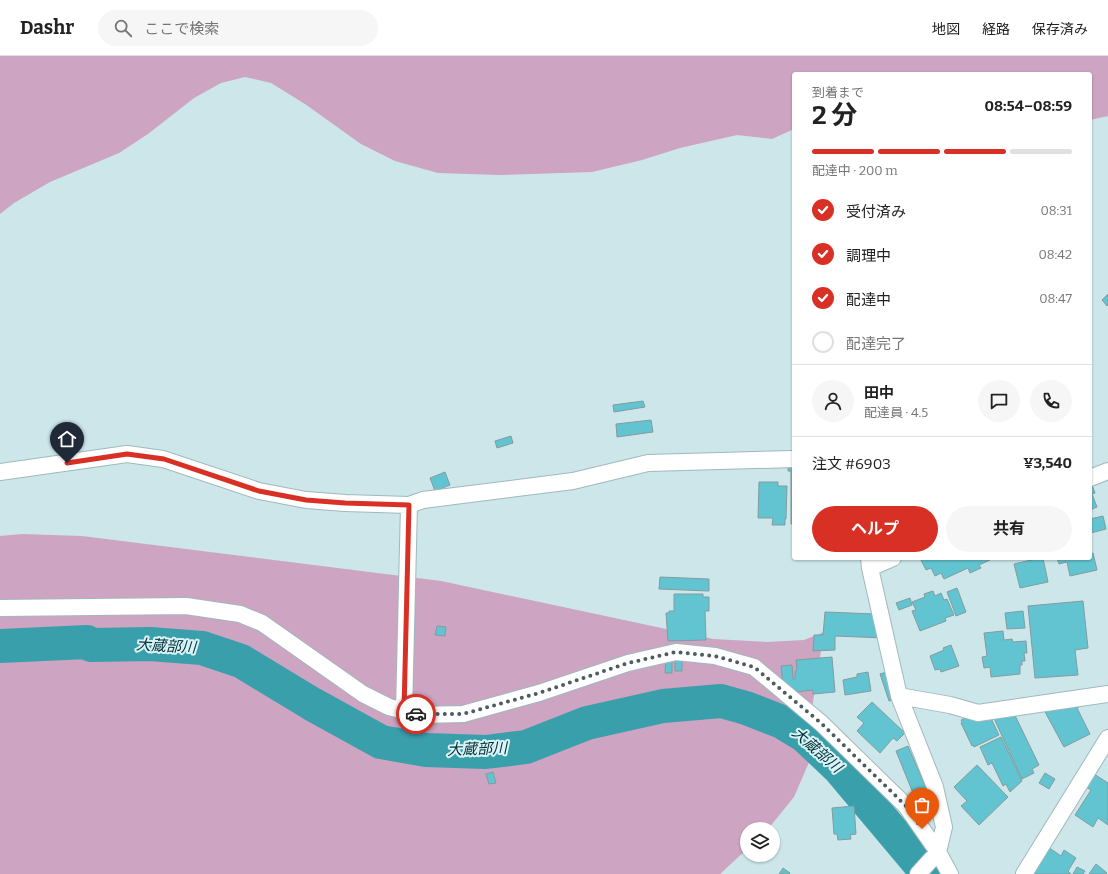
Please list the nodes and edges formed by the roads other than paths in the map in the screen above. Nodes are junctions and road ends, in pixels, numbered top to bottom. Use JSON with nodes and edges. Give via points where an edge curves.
{"nodes":[{"id":1,"x":792,"y":459,"type":"edge"},
{"id":2,"x":1108,"y":471,"type":"edge"},
{"id":3,"x":0,"y":472,"type":"edge"},
{"id":4,"x":1092,"y":477,"type":"edge"},
{"id":5,"x":409,"y":505,"type":"junction"},
{"id":6,"x":884,"y":560,"type":"edge"},
{"id":7,"x":870,"y":563,"type":"edge"},
{"id":8,"x":0,"y":608,"type":"edge"},
{"id":9,"x":1108,"y":694,"type":"edge"},
{"id":10,"x":899,"y":696,"type":"junction"},
{"id":11,"x":404,"y":711,"type":"junction"},
{"id":12,"x":1108,"y":738,"type":"edge"},
{"id":13,"x":938,"y":852,"type":"junction"},
{"id":14,"x":918,"y":874,"type":"edge"},
{"id":15,"x":950,"y":874,"type":"edge"},
{"id":16,"x":1024,"y":874,"type":"edge"}],
"edges":[{"from":1,"to":5,"type":"street","via":[[648,463],[573,481],[423,500]]},
{"from":2,"to":4,"type":"street"},
{"from":3,"to":5,"type":"street","via":[[127,454],[164,459],[259,491],[306,500]]},
{"from":5,"to":11,"type":"street"},
{"from":6,"to":7,"type":"street"},
{"from":7,"to":10,"type":"street"},
{"from":8,"to":11,"type":"street","via":[[186,606],[240,614],[262,623],[363,694]]},
{"from":9,"to":10,"type":"street","via":[[978,713]]},
{"from":10,"to":13,"type":"street","via":[[935,787],[944,827]]},
{"from":11,"to":13,"type":"street","via":[[420,715],[463,714],[539,693],[628,663],[676,652],[715,656],[754,667],[821,723],[906,806]]},
{"from":12,"to":16,"type":"street"},
{"from":13,"to":14,"type":"street"},
{"from":13,"to":15,"type":"street"}]}
